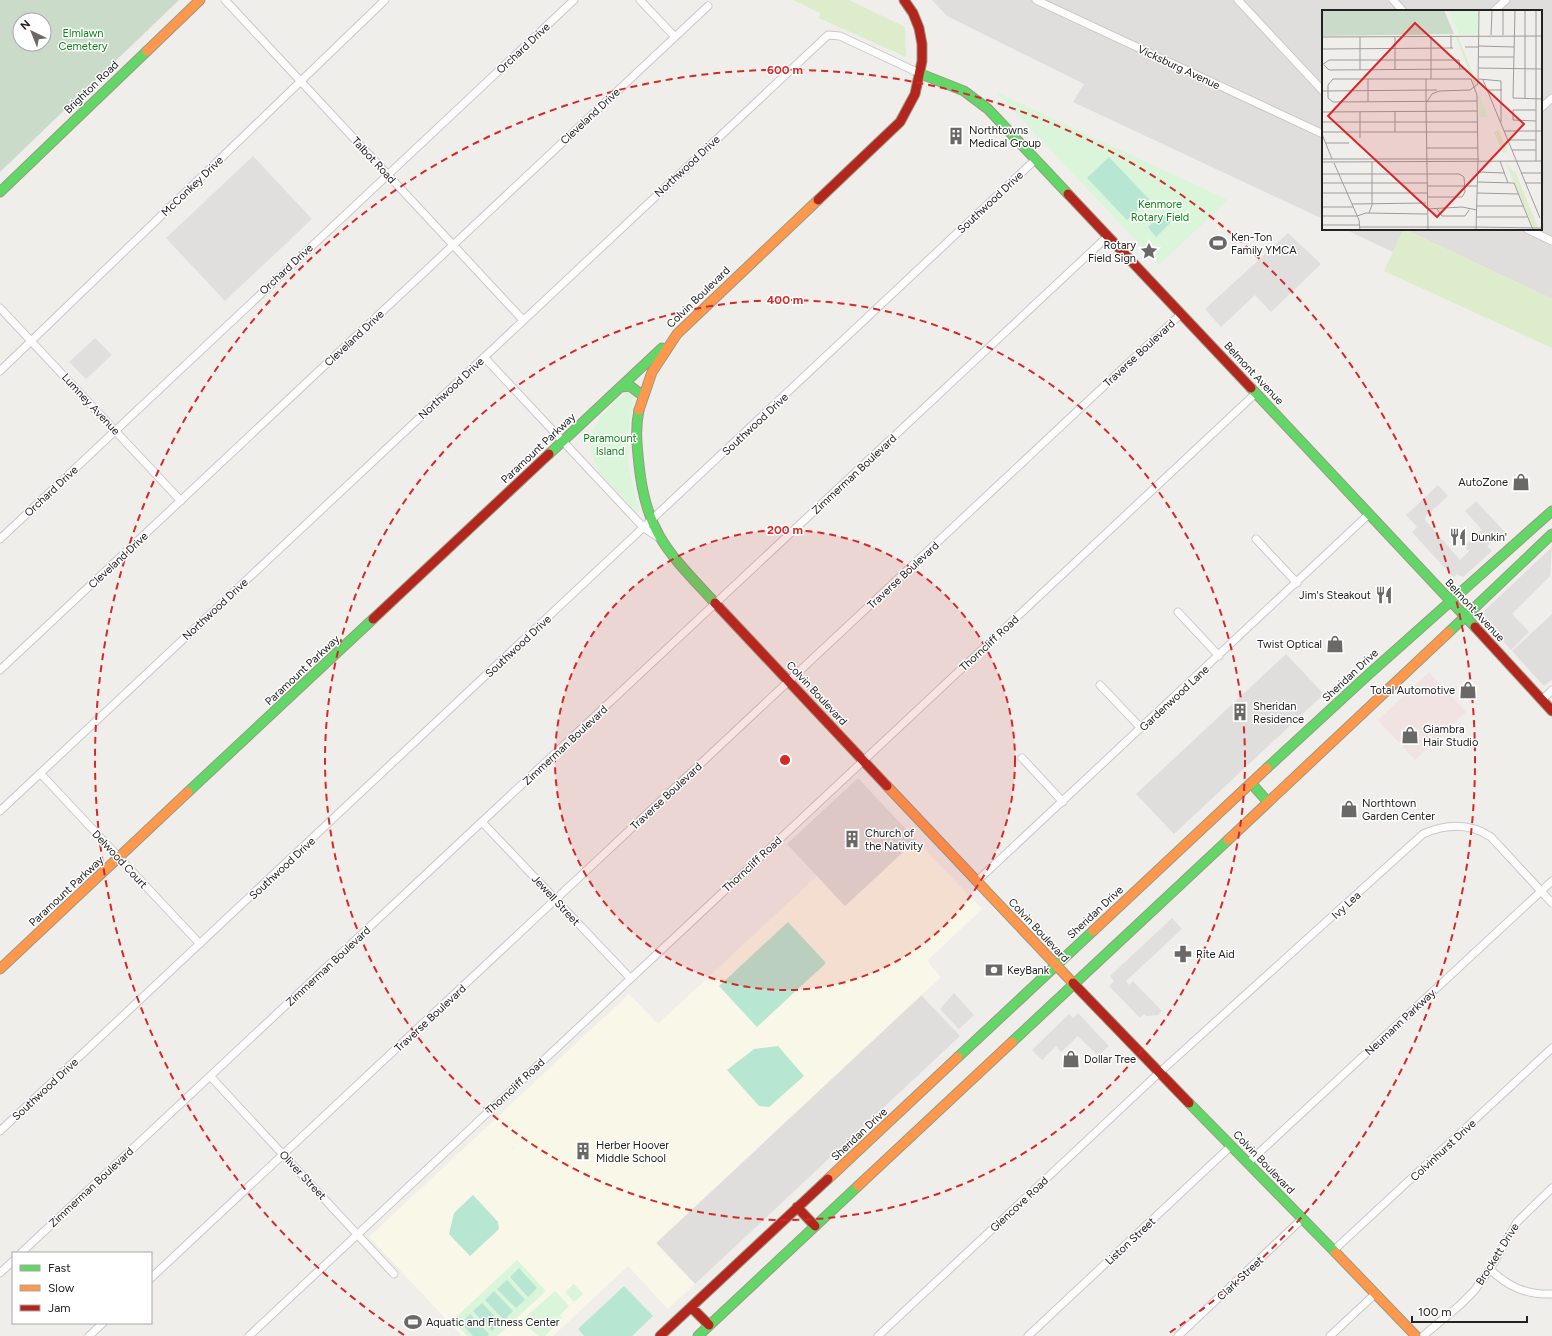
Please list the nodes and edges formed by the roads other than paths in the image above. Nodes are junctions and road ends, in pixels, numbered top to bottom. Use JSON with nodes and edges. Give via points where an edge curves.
{"nodes":[{"id":1,"x":200,"y":0,"type":"edge"},
{"id":2,"x":225,"y":0,"type":"edge"},
{"id":3,"x":385,"y":0,"type":"edge"},
{"id":4,"x":574,"y":0,"type":"edge"},
{"id":5,"x":640,"y":0,"type":"edge"},
{"id":6,"x":904,"y":0,"type":"edge"},
{"id":7,"x":1036,"y":0,"type":"edge"},
{"id":8,"x":1238,"y":0,"type":"edge"},
{"id":9,"x":1393,"y":0,"type":"edge"},
{"id":10,"x":1506,"y":0,"type":"edge"},
{"id":11,"x":708,"y":6,"type":"dead end"},
{"id":12,"x":1402,"y":10,"type":"edge"},
{"id":13,"x":1495,"y":10,"type":"edge"},
{"id":14,"x":675,"y":37,"type":"junction"},
{"id":15,"x":921,"y":74,"type":"junction"},
{"id":16,"x":300,"y":81,"type":"junction"},
{"id":17,"x":1322,"y":90,"type":"edge"},
{"id":18,"x":1552,"y":98,"type":"edge"},
{"id":19,"x":1542,"y":107,"type":"edge"},
{"id":20,"x":1322,"y":134,"type":"edge"},
{"id":21,"x":1036,"y":159,"type":"junction"},
{"id":22,"x":387,"y":175,"type":"junction"},
{"id":23,"x":0,"y":192,"type":"edge"},
{"id":24,"x":1530,"y":230,"type":"edge"},
{"id":25,"x":1108,"y":236,"type":"junction"},
{"id":26,"x":1550,"y":237,"type":"edge"},
{"id":27,"x":452,"y":245,"type":"junction"},
{"id":28,"x":0,"y":308,"type":"edge"},
{"id":29,"x":1181,"y":314,"type":"junction"},
{"id":30,"x":523,"y":320,"type":"junction"},
{"id":31,"x":675,"y":336,"type":"junction"},
{"id":32,"x":32,"y":341,"type":"junction"},
{"id":33,"x":484,"y":357,"type":"junction"},
{"id":34,"x":0,"y":371,"type":"edge"},
{"id":35,"x":620,"y":387,"type":"junction"},
{"id":36,"x":1256,"y":393,"type":"junction"},
{"id":37,"x":642,"y":395,"type":"junction"},
{"id":38,"x":115,"y":430,"type":"junction"},
{"id":39,"x":563,"y":441,"type":"junction"},
{"id":40,"x":181,"y":501,"type":"junction"},
{"id":41,"x":1552,"y":512,"type":"edge"},
{"id":42,"x":1369,"y":514,"type":"junction"},
{"id":43,"x":652,"y":521,"type":"junction"},
{"id":44,"x":644,"y":528,"type":"junction"},
{"id":45,"x":1552,"y":534,"type":"edge"},
{"id":46,"x":660,"y":538,"type":"junction"},
{"id":47,"x":0,"y":539,"type":"edge"},
{"id":48,"x":1256,"y":539,"type":"dead end"},
{"id":49,"x":1297,"y":583,"type":"junction"},
{"id":50,"x":1451,"y":600,"type":"junction"},
{"id":51,"x":716,"y":604,"type":"junction"},
{"id":52,"x":1178,"y":612,"type":"dead end"},
{"id":53,"x":1465,"y":616,"type":"junction"},
{"id":54,"x":1219,"y":656,"type":"junction"},
{"id":55,"x":0,"y":670,"type":"edge"},
{"id":56,"x":789,"y":682,"type":"junction"},
{"id":57,"x":1100,"y":685,"type":"dead end"},
{"id":58,"x":1552,"y":690,"type":"edge"},
{"id":59,"x":1542,"y":700,"type":"junction"},
{"id":60,"x":1552,"y":711,"type":"edge"},
{"id":61,"x":1141,"y":728,"type":"junction"},
{"id":62,"x":1022,"y":758,"type":"dead end"},
{"id":63,"x":863,"y":761,"type":"junction"},
{"id":64,"x":40,"y":773,"type":"junction"},
{"id":65,"x":1251,"y":783,"type":"junction"},
{"id":66,"x":1063,"y":802,"type":"junction"},
{"id":67,"x":1268,"y":802,"type":"junction"},
{"id":68,"x":0,"y":811,"type":"edge"},
{"id":69,"x":482,"y":822,"type":"junction"},
{"id":70,"x":119,"y":858,"type":"junction"},
{"id":71,"x":1552,"y":880,"type":"edge"},
{"id":72,"x":977,"y":881,"type":"junction"},
{"id":73,"x":1541,"y":891,"type":"junction"},
{"id":74,"x":556,"y":900,"type":"junction"},
{"id":75,"x":1552,"y":902,"type":"edge"},
{"id":76,"x":200,"y":944,"type":"junction"},
{"id":77,"x":1056,"y":966,"type":"junction"},
{"id":78,"x":0,"y":970,"type":"edge"},
{"id":79,"x":630,"y":978,"type":"junction"},
{"id":80,"x":1074,"y":984,"type":"junction"},
{"id":81,"x":1552,"y":1048,"type":"edge"},
{"id":82,"x":1160,"y":1072,"type":"junction"},
{"id":83,"x":210,"y":1076,"type":"junction"},
{"id":84,"x":0,"y":1131,"type":"edge"},
{"id":85,"x":1231,"y":1146,"type":"junction"},
{"id":86,"x":284,"y":1154,"type":"junction"},
{"id":87,"x":1248,"y":1164,"type":"junction"},
{"id":88,"x":1552,"y":1188,"type":"edge"},
{"id":89,"x":798,"y":1207,"type":"junction"},
{"id":90,"x":1302,"y":1219,"type":"junction"},
{"id":91,"x":815,"y":1226,"type":"junction"},
{"id":92,"x":358,"y":1234,"type":"junction"},
{"id":93,"x":1333,"y":1251,"type":"junction"},
{"id":94,"x":22,"y":1252,"type":"edge"},
{"id":95,"x":12,"y":1262,"type":"edge"},
{"id":96,"x":1490,"y":1269,"type":"junction"},
{"id":97,"x":0,"y":1273,"type":"edge"},
{"id":98,"x":394,"y":1274,"type":"dead end"},
{"id":99,"x":152,"y":1277,"type":"edge"},
{"id":100,"x":1375,"y":1294,"type":"junction"},
{"id":101,"x":1552,"y":1294,"type":"edge"},
{"id":102,"x":691,"y":1307,"type":"junction"},
{"id":103,"x":102,"y":1324,"type":"edge"},
{"id":104,"x":709,"y":1325,"type":"junction"},
{"id":105,"x":89,"y":1336,"type":"edge"},
{"id":106,"x":249,"y":1336,"type":"edge"},
{"id":107,"x":660,"y":1336,"type":"edge"},
{"id":108,"x":698,"y":1336,"type":"edge"},
{"id":109,"x":878,"y":1336,"type":"edge"},
{"id":110,"x":1028,"y":1336,"type":"edge"},
{"id":111,"x":1178,"y":1336,"type":"edge"},
{"id":112,"x":1330,"y":1336,"type":"edge"},
{"id":113,"x":1416,"y":1336,"type":"edge"},
{"id":114,"x":1423,"y":1336,"type":"edge"}],
"edges":[{"from":1,"to":23,"type":"street","name":"Brighton Road"},
{"from":2,"to":16,"type":"street","name":"Talbot Road"},
{"from":3,"to":16,"type":"street","name":"McConkey Drive"},
{"from":4,"to":22,"type":"street","name":"Orchard Drive"},
{"from":5,"to":14,"type":"street"},
{"from":6,"to":15,"type":"street","name":"Colvin Boulevard","via":[[918,21],[921,38]]},
{"from":7,"to":20,"type":"street","name":"Vicksburg Avenue"},
{"from":8,"to":17,"type":"street"},
{"from":9,"to":12,"type":"street"},
{"from":10,"to":13,"type":"street"},
{"from":11,"to":14,"type":"street","name":"Cleveland Drive"},
{"from":14,"to":27,"type":"street","name":"Cleveland Drive"},
{"from":15,"to":21,"type":"street","name":"Belmont Avenue","via":[[972,95]]},
{"from":15,"to":30,"type":"street","name":"Northwood Drive","via":[[840,36],[828,35]]},
{"from":15,"to":31,"type":"street","name":"Colvin Boulevard","via":[[911,104],[892,132]]},
{"from":16,"to":22,"type":"street","name":"Talbot Road"},
{"from":16,"to":32,"type":"street","name":"McConkey Drive"},
{"from":18,"to":19,"type":"street"},
{"from":21,"to":25,"type":"street","name":"Belmont Avenue"},
{"from":21,"to":43,"type":"street","name":"Southwood Drive"},
{"from":22,"to":27,"type":"street","name":"Talbot Road"},
{"from":22,"to":38,"type":"street","name":"Orchard Drive"},
{"from":24,"to":26,"type":"street"},
{"from":25,"to":29,"type":"street","name":"Belmont Avenue"},
{"from":25,"to":51,"type":"street","name":"Zimmerman Boulevard"},
{"from":27,"to":30,"type":"street","name":"Talbot Road"},
{"from":27,"to":40,"type":"street","name":"Cleveland Drive"},
{"from":28,"to":32,"type":"street","name":"Lumney Avenue"},
{"from":29,"to":36,"type":"street","name":"Belmont Avenue"},
{"from":29,"to":56,"type":"street","name":"Traverse Boulevard"},
{"from":30,"to":33,"type":"street","name":"Northwood Drive"},
{"from":31,"to":35,"type":"street","name":"Paramount Parkway"},
{"from":31,"to":37,"type":"street","name":"Colvin Boulevard","via":[[662,354]]},
{"from":32,"to":34,"type":"street","name":"McConkey Drive"},
{"from":32,"to":38,"type":"street","name":"Lumney Avenue"},
{"from":33,"to":39,"type":"street"},
{"from":33,"to":64,"type":"street","name":"Northwood Drive"},
{"from":35,"to":37,"type":"street","via":[[627,384]]},
{"from":35,"to":39,"type":"street","name":"Paramount Parkway"},
{"from":36,"to":42,"type":"street","name":"Belmont Avenue"},
{"from":36,"to":63,"type":"street","name":"Thorncliff Road"},
{"from":37,"to":43,"type":"street","name":"Colvin Boulevard","via":[[636,431],[641,491]]},
{"from":38,"to":40,"type":"street","name":"Lumney Avenue"},
{"from":38,"to":47,"type":"street","name":"Orchard Drive"},
{"from":39,"to":44,"type":"street"},
{"from":39,"to":70,"type":"street","name":"Paramount Parkway"},
{"from":40,"to":55,"type":"street","name":"Cleveland Drive"},
{"from":41,"to":50,"type":"street","name":"Sheridan Drive"},
{"from":42,"to":49,"type":"street","name":"Gardenwood Lane"},
{"from":42,"to":50,"type":"street","name":"Belmont Avenue"},
{"from":43,"to":44,"type":"street","name":"Southwood Drive"},
{"from":43,"to":46,"type":"street","name":"Colvin Boulevard"},
{"from":44,"to":46,"type":"street"},
{"from":44,"to":76,"type":"street","name":"Southwood Drive"},
{"from":45,"to":53,"type":"street"},
{"from":46,"to":51,"type":"street","name":"Colvin Boulevard","via":[[673,557]]},
{"from":48,"to":49,"type":"street"},
{"from":49,"to":54,"type":"street","name":"Gardenwood Lane"},
{"from":50,"to":53,"type":"street","name":"Belmont Avenue"},
{"from":50,"to":65,"type":"street","name":"Sheridan Drive"},
{"from":51,"to":56,"type":"street","name":"Colvin Boulevard"},
{"from":51,"to":69,"type":"street","name":"Zimmerman Boulevard"},
{"from":52,"to":54,"type":"street"},
{"from":53,"to":59,"type":"street","name":"Belmont Avenue"},
{"from":53,"to":67,"type":"street"},
{"from":54,"to":61,"type":"street","name":"Gardenwood Lane"},
{"from":56,"to":63,"type":"street","name":"Colvin Boulevard"},
{"from":56,"to":74,"type":"street","name":"Traverse Boulevard"},
{"from":57,"to":61,"type":"street"},
{"from":58,"to":59,"type":"street"},
{"from":59,"to":60,"type":"street","name":"Belmont Avenue"},
{"from":61,"to":66,"type":"street","name":"Gardenwood Lane"},
{"from":62,"to":66,"type":"street"},
{"from":63,"to":72,"type":"street","name":"Colvin Boulevard"},
{"from":63,"to":79,"type":"street","name":"Thorncliff Road"},
{"from":64,"to":68,"type":"street","name":"Northwood Drive"},
{"from":64,"to":70,"type":"street","name":"Delwood Court"},
{"from":65,"to":67,"type":"street"},
{"from":65,"to":77,"type":"street","name":"Sheridan Drive"},
{"from":66,"to":72,"type":"street","name":"Gardenwood Lane"},
{"from":67,"to":80,"type":"street"},
{"from":69,"to":74,"type":"street","name":"Jewell Street"},
{"from":69,"to":83,"type":"street","name":"Zimmerman Boulevard"},
{"from":70,"to":76,"type":"street","name":"Delwood Court"},
{"from":70,"to":78,"type":"street","name":"Paramount Parkway"},
{"from":71,"to":73,"type":"street","name":"Neumann Parkway"},
{"from":72,"to":77,"type":"street","name":"Colvin Boulevard"},
{"from":73,"to":75,"type":"street"},
{"from":73,"to":82,"type":"street","name":"Ivy Lea","via":[[1491,837],[1475,828],[1444,827],[1424,834]]},
{"from":73,"to":87,"type":"street","name":"Neumann Parkway"},
{"from":74,"to":79,"type":"street","name":"Jewell Street"},
{"from":74,"to":86,"type":"street","name":"Traverse Boulevard"},
{"from":76,"to":84,"type":"street","name":"Southwood Drive"},
{"from":77,"to":80,"type":"street","name":"Colvin Boulevard"},
{"from":77,"to":89,"type":"street","name":"Sheridan Drive"},
{"from":79,"to":92,"type":"street","name":"Thorncliff Road"},
{"from":80,"to":82,"type":"street","name":"Colvin Boulevard"},
{"from":80,"to":91,"type":"street"},
{"from":81,"to":93,"type":"street","name":"Colvinhurst Drive"},
{"from":82,"to":85,"type":"street","name":"Colvin Boulevard"},
{"from":82,"to":109,"type":"street","name":"Glencove Road"},
{"from":83,"to":86,"type":"street","name":"Oliver Street"},
{"from":83,"to":94,"type":"street","name":"Zimmerman Boulevard"},
{"from":85,"to":87,"type":"street","name":"Colvin Boulevard"},
{"from":85,"to":110,"type":"street","name":"Liston Street"},
{"from":86,"to":92,"type":"street","name":"Oliver Street"},
{"from":86,"to":99,"type":"street","name":"Traverse Boulevard"},
{"from":87,"to":90,"type":"street","name":"Colvin Boulevard"},
{"from":88,"to":96,"type":"street","name":"Brockett Drive","via":[[1517,1222]]},
{"from":89,"to":91,"type":"street"},
{"from":89,"to":102,"type":"street","name":"Sheridan Drive"},
{"from":90,"to":93,"type":"street","name":"Colvin Boulevard"},
{"from":90,"to":111,"type":"street","name":"Clark Street"},
{"from":91,"to":104,"type":"street"},
{"from":92,"to":98,"type":"street","name":"Oliver Street"},
{"from":92,"to":106,"type":"street","name":"Thorncliff Road"},
{"from":93,"to":100,"type":"street","name":"Colvin Boulevard"},
{"from":95,"to":97,"type":"street"},
{"from":96,"to":101,"type":"street","via":[[1499,1278],[1519,1290]]},
{"from":96,"to":114,"type":"street","name":"Brockett Drive","via":[[1460,1305]]},
{"from":100,"to":112,"type":"street"},
{"from":100,"to":113,"type":"street","name":"Colvin Boulevard"},
{"from":102,"to":104,"type":"street"},
{"from":102,"to":107,"type":"street","name":"Sheridan Drive"},
{"from":103,"to":105,"type":"street"},
{"from":104,"to":108,"type":"street"}]}
